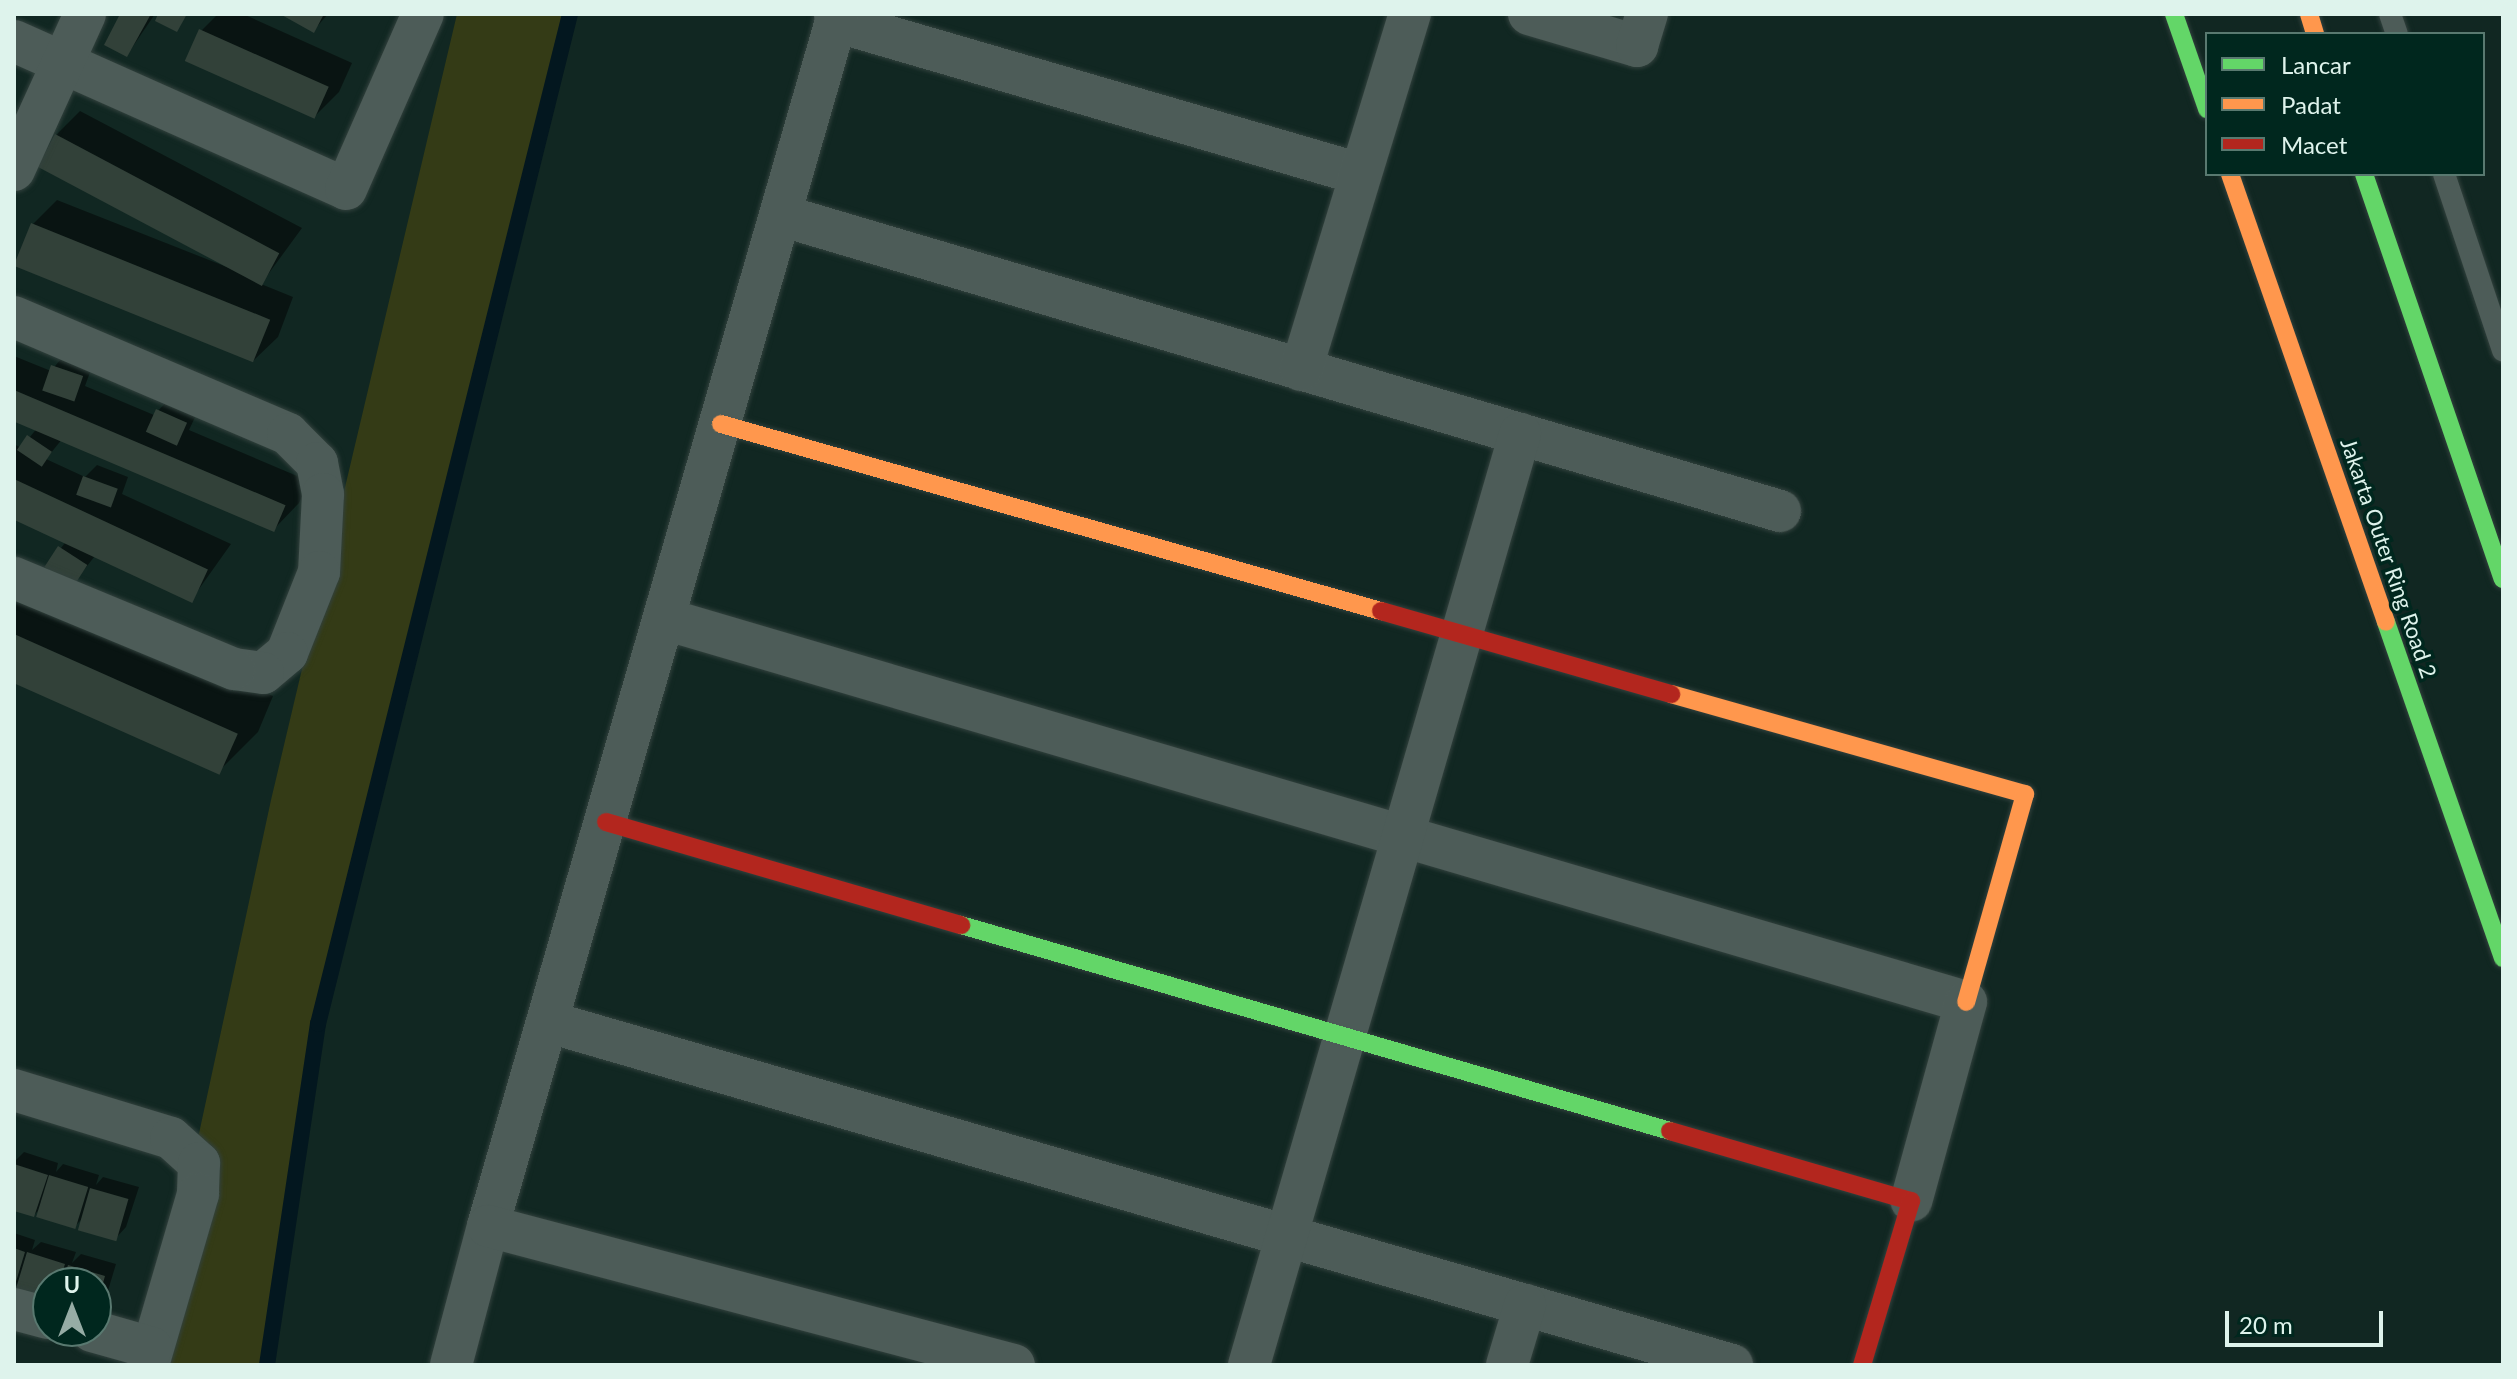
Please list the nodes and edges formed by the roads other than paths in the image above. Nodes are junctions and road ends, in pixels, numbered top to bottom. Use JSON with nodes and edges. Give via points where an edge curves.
{"nodes":[{"id":1,"x":85,"y":14,"type":"edge"},
{"id":2,"x":423,"y":14,"type":"edge"},
{"id":3,"x":1410,"y":14,"type":"edge"},
{"id":4,"x":1529,"y":14,"type":"edge"},
{"id":5,"x":1647,"y":14,"type":"edge"},
{"id":6,"x":2174,"y":14,"type":"edge"},
{"id":7,"x":836,"y":18,"type":"edge"},
{"id":8,"x":14,"y":41,"type":"edge"},
{"id":9,"x":63,"y":64,"type":"junction"},
{"id":10,"x":2205,"y":103,"type":"edge"},
{"id":11,"x":14,"y":170,"type":"edge"},
{"id":12,"x":1360,"y":174,"type":"junction"},
{"id":13,"x":2231,"y":176,"type":"edge"},
{"id":14,"x":2365,"y":176,"type":"edge"},
{"id":15,"x":2445,"y":176,"type":"edge"},
{"id":16,"x":780,"y":215,"type":"junction"},
{"id":17,"x":14,"y":317,"type":"edge"},
{"id":18,"x":2503,"y":350,"type":"edge"},
{"id":19,"x":1301,"y":370,"type":"junction"},
{"id":20,"x":721,"y":424,"type":"junction"},
{"id":21,"x":1520,"y":434,"type":"junction"},
{"id":22,"x":1780,"y":511,"type":"dead end"},
{"id":23,"x":14,"y":578,"type":"edge"},
{"id":24,"x":2503,"y":579,"type":"edge"},
{"id":25,"x":665,"y":619,"type":"junction"},
{"id":26,"x":1462,"y":634,"type":"junction"},
{"id":27,"x":606,"y":822,"type":"junction"},
{"id":28,"x":1403,"y":836,"type":"junction"},
{"id":29,"x":2503,"y":958,"type":"edge"},
{"id":30,"x":1966,"y":1002,"type":"junction"},
{"id":31,"x":549,"y":1022,"type":"junction"},
{"id":32,"x":1344,"y":1037,"type":"junction"},
{"id":33,"x":14,"y":1090,"type":"edge"},
{"id":34,"x":1911,"y":1201,"type":"junction"},
{"id":35,"x":488,"y":1226,"type":"junction"},
{"id":36,"x":1286,"y":1236,"type":"junction"},
{"id":37,"x":1525,"y":1305,"type":"junction"},
{"id":38,"x":112,"y":1340,"type":"edge"},
{"id":39,"x":150,"y":1356,"type":"edge"},
{"id":40,"x":451,"y":1365,"type":"edge"},
{"id":41,"x":1014,"y":1365,"type":"edge"},
{"id":42,"x":1249,"y":1365,"type":"edge"},
{"id":43,"x":1507,"y":1365,"type":"edge"},
{"id":44,"x":1732,"y":1365,"type":"edge"},
{"id":45,"x":1862,"y":1365,"type":"edge"}],
"edges":[{"from":1,"to":9,"type":"street"},
{"from":2,"to":9,"type":"street","via":[[346,189]]},
{"from":3,"to":12,"type":"street"},
{"from":4,"to":5,"type":"street","via":[[1637,46]]},
{"from":6,"to":10,"type":"main road"},
{"from":7,"to":12,"type":"street"},
{"from":7,"to":16,"type":"street"},
{"from":8,"to":9,"type":"street"},
{"from":9,"to":11,"type":"street"},
{"from":12,"to":19,"type":"street"},
{"from":13,"to":29,"type":"main road","name":"Jakarta Outer Ring Road 2"},
{"from":14,"to":24,"type":"main road"},
{"from":15,"to":18,"type":"lane"},
{"from":16,"to":19,"type":"street"},
{"from":16,"to":20,"type":"street"},
{"from":17,"to":23,"type":"street","via":[[288,434],[317,463],[323,494],[319,572],[287,653],[263,673],[234,669]]},
{"from":19,"to":21,"type":"street"},
{"from":20,"to":25,"type":"street"},
{"from":20,"to":26,"type":"main road"},
{"from":21,"to":22,"type":"street"},
{"from":21,"to":26,"type":"street"},
{"from":25,"to":27,"type":"street"},
{"from":25,"to":28,"type":"street"},
{"from":26,"to":28,"type":"street"},
{"from":26,"to":30,"type":"main road","via":[[2025,794]]},
{"from":27,"to":31,"type":"street"},
{"from":27,"to":32,"type":"main road"},
{"from":28,"to":30,"type":"street"},
{"from":28,"to":32,"type":"street"},
{"from":30,"to":34,"type":"street"},
{"from":31,"to":35,"type":"street"},
{"from":31,"to":36,"type":"street"},
{"from":32,"to":34,"type":"main road"},
{"from":32,"to":36,"type":"street"},
{"from":33,"to":39,"type":"street","via":[[171,1138],[194,1153],[198,1194]]},
{"from":34,"to":45,"type":"main road"},
{"from":35,"to":40,"type":"street"},
{"from":35,"to":41,"type":"street"},
{"from":36,"to":37,"type":"street"},
{"from":36,"to":42,"type":"street"},
{"from":37,"to":43,"type":"street"},
{"from":37,"to":44,"type":"street"},
{"from":38,"to":39,"type":"street"}]}
